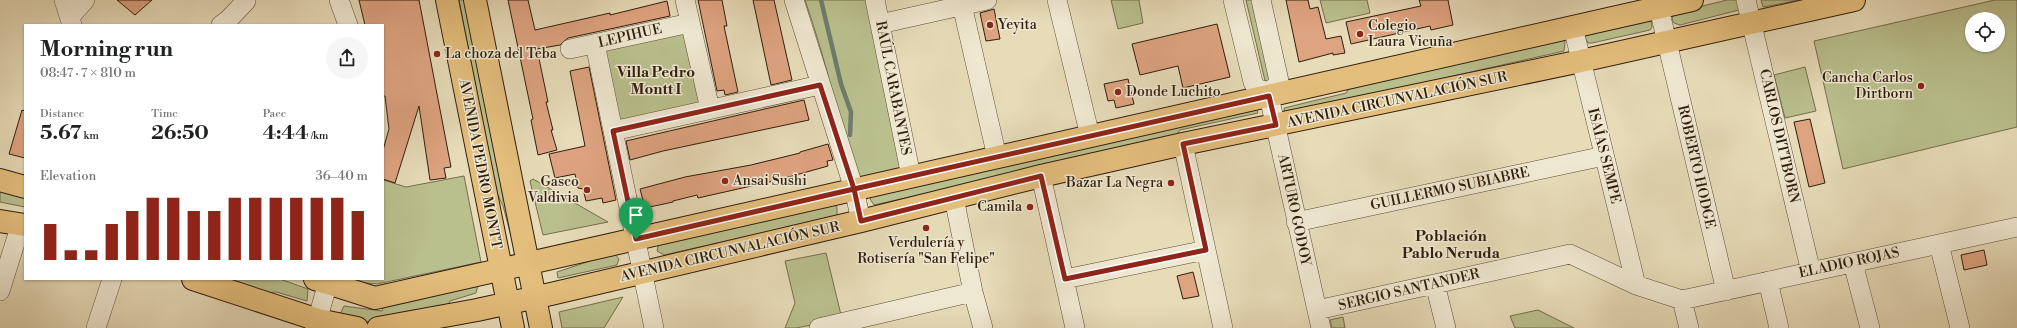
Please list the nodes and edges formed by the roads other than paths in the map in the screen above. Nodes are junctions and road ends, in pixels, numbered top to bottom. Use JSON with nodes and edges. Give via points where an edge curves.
{"nodes":[{"id":1,"x":85,"y":0,"type":"edge"},
{"id":2,"x":339,"y":0,"type":"edge"},
{"id":3,"x":447,"y":0,"type":"edge"},
{"id":4,"x":475,"y":0,"type":"edge"},
{"id":5,"x":685,"y":0,"type":"edge"},
{"id":6,"x":794,"y":0,"type":"edge"},
{"id":7,"x":875,"y":0,"type":"edge"},
{"id":8,"x":987,"y":0,"type":"edge"},
{"id":9,"x":1057,"y":0,"type":"edge"},
{"id":10,"x":1234,"y":0,"type":"edge"},
{"id":11,"x":1261,"y":0,"type":"edge"},
{"id":12,"x":1692,"y":0,"type":"edge"},
{"id":13,"x":1746,"y":0,"type":"edge"},
{"id":14,"x":1854,"y":0,"type":"edge"},
{"id":15,"x":246,"y":1,"type":"edge"},
{"id":16,"x":1657,"y":4,"type":"edge"},
{"id":17,"x":962,"y":5,"type":"junction"},
{"id":18,"x":68,"y":14,"type":"edge"},
{"id":19,"x":226,"y":23,"type":"edge"},
{"id":20,"x":690,"y":23,"type":"junction"},
{"id":21,"x":1752,"y":23,"type":"junction"},
{"id":22,"x":348,"y":24,"type":"edge"},
{"id":23,"x":880,"y":24,"type":"junction"},
{"id":24,"x":1573,"y":27,"type":"junction"},
{"id":25,"x":1667,"y":42,"type":"junction"},
{"id":26,"x":595,"y":44,"type":"junction"},
{"id":27,"x":570,"y":49,"type":"dead end"},
{"id":28,"x":1581,"y":62,"type":"junction"},
{"id":29,"x":820,"y":85,"type":"junction"},
{"id":30,"x":1268,"y":94,"type":"junction"},
{"id":31,"x":710,"y":109,"type":"junction"},
{"id":32,"x":1276,"y":125,"type":"junction"},
{"id":33,"x":613,"y":131,"type":"junction"},
{"id":34,"x":1090,"y":136,"type":"junction"},
{"id":35,"x":1183,"y":144,"type":"junction"},
{"id":36,"x":1604,"y":156,"type":"junction"},
{"id":37,"x":997,"y":157,"type":"junction"},
{"id":38,"x":911,"y":176,"type":"junction"},
{"id":39,"x":1041,"y":176,"type":"junction"},
{"id":40,"x":0,"y":180,"type":"edge"},
{"id":41,"x":24,"y":187,"type":"edge"},
{"id":42,"x":854,"y":189,"type":"junction"},
{"id":43,"x":954,"y":198,"type":"junction"},
{"id":44,"x":861,"y":221,"type":"junction"},
{"id":45,"x":1296,"y":222,"type":"junction"},
{"id":46,"x":15,"y":223,"type":"edge"},
{"id":47,"x":2017,"y":227,"type":"edge"},
{"id":48,"x":636,"y":239,"type":"junction"},
{"id":49,"x":1939,"y":244,"type":"junction"},
{"id":50,"x":1206,"y":250,"type":"junction"},
{"id":51,"x":528,"y":263,"type":"junction"},
{"id":52,"x":1853,"y":263,"type":"junction"},
{"id":53,"x":502,"y":269,"type":"junction"},
{"id":54,"x":1810,"y":272,"type":"junction"},
{"id":55,"x":643,"y":273,"type":"junction"},
{"id":56,"x":1065,"y":279,"type":"junction"},
{"id":57,"x":112,"y":280,"type":"edge"},
{"id":58,"x":196,"y":280,"type":"edge"},
{"id":59,"x":324,"y":280,"type":"edge"},
{"id":60,"x":1768,"y":281,"type":"junction"},
{"id":61,"x":1435,"y":284,"type":"junction"},
{"id":62,"x":1636,"y":285,"type":"junction"},
{"id":63,"x":0,"y":291,"type":"edge"},
{"id":64,"x":1726,"y":291,"type":"junction"},
{"id":65,"x":973,"y":292,"type":"junction"},
{"id":66,"x":534,"y":297,"type":"junction"},
{"id":67,"x":1682,"y":300,"type":"junction"},
{"id":68,"x":508,"y":303,"type":"junction"},
{"id":69,"x":1319,"y":319,"type":"edge"},
{"id":70,"x":317,"y":324,"type":"edge"},
{"id":71,"x":96,"y":328,"type":"edge"},
{"id":72,"x":357,"y":328,"type":"edge"},
{"id":73,"x":378,"y":328,"type":"edge"},
{"id":74,"x":513,"y":328,"type":"edge"},
{"id":75,"x":541,"y":328,"type":"edge"},
{"id":76,"x":654,"y":328,"type":"edge"},
{"id":77,"x":819,"y":328,"type":"edge"},
{"id":78,"x":982,"y":328,"type":"edge"},
{"id":79,"x":1075,"y":328,"type":"edge"},
{"id":80,"x":1223,"y":328,"type":"edge"},
{"id":81,"x":1446,"y":328,"type":"edge"},
{"id":82,"x":1688,"y":328,"type":"edge"},
{"id":83,"x":1779,"y":328,"type":"edge"},
{"id":84,"x":1870,"y":328,"type":"edge"},
{"id":85,"x":1960,"y":328,"type":"edge"}],
"edges":[{"from":1,"to":18,"type":"street"},
{"from":2,"to":22,"type":"street"},
{"from":3,"to":53,"type":"main road","name":"AVENIDA PEDRO MONTT"},
{"from":4,"to":51,"type":"main road","name":"AVENIDA PEDRO MONTT"},
{"from":5,"to":20,"type":"street"},
{"from":6,"to":29,"type":"street"},
{"from":7,"to":23,"type":"street","name":"RAÚL CARABANTES"},
{"from":8,"to":17,"type":"street"},
{"from":9,"to":34,"type":"street"},
{"from":10,"to":30,"type":"street","via":[[1253,82],[1256,88]]},
{"from":11,"to":30,"type":"street","via":[[1279,82]]},
{"from":12,"to":16,"type":"main road"},
{"from":13,"to":21,"type":"street","name":"CARLOS DITTBORN"},
{"from":14,"to":21,"type":"main road","name":"AVENIDA CIRCUNVALACIÓN SUR"},
{"from":15,"to":19,"type":"street"},
{"from":16,"to":24,"type":"main road"},
{"from":16,"to":25,"type":"street","name":"ROBERTO HODGE"},
{"from":17,"to":23,"type":"street"},
{"from":17,"to":37,"type":"street"},
{"from":20,"to":26,"type":"street","name":"LEPIHUE"},
{"from":20,"to":31,"type":"street"},
{"from":21,"to":25,"type":"main road","name":"AVENIDA CIRCUNVALACIÓN SUR"},
{"from":21,"to":54,"type":"street","name":"CARLOS DITTBORN"},
{"from":23,"to":38,"type":"street","name":"RAÚL CARABANTES"},
{"from":24,"to":28,"type":"street","name":"ISAÍAS SEMPE"},
{"from":24,"to":30,"type":"main road"},
{"from":25,"to":28,"type":"main road","name":"AVENIDA CIRCUNVALACIÓN SUR"},
{"from":25,"to":64,"type":"street","name":"ROBERTO HODGE"},
{"from":26,"to":27,"type":"street","name":"LEPIHUE"},
{"from":26,"to":33,"type":"street"},
{"from":28,"to":32,"type":"main road","name":"AVENIDA CIRCUNVALACIÓN SUR"},
{"from":28,"to":36,"type":"street","name":"ISAÍAS SEMPE"},
{"from":29,"to":31,"type":"street"},
{"from":29,"to":42,"type":"street"},
{"from":30,"to":32,"type":"street","name":"ARTURO GODOY"},
{"from":30,"to":34,"type":"main road"},
{"from":31,"to":33,"type":"street"},
{"from":32,"to":35,"type":"main road","name":"AVENIDA CIRCUNVALACIÓN SUR"},
{"from":32,"to":45,"type":"street","name":"ARTURO GODOY"},
{"from":33,"to":48,"type":"street"},
{"from":34,"to":37,"type":"main road"},
{"from":35,"to":39,"type":"main road","name":"AVENIDA CIRCUNVALACIÓN SUR"},
{"from":35,"to":50,"type":"street"},
{"from":36,"to":45,"type":"street","name":"GUILLERMO SUBIABRE"},
{"from":36,"to":62,"type":"street","name":"ISAÍAS SEMPE"},
{"from":37,"to":38,"type":"main road"},
{"from":38,"to":42,"type":"main road"},
{"from":39,"to":43,"type":"main road","name":"AVENIDA CIRCUNVALACIÓN SUR"},
{"from":39,"to":56,"type":"street"},
{"from":40,"to":41,"type":"main road"},
{"from":42,"to":44,"type":"street"},
{"from":42,"to":48,"type":"main road"},
{"from":43,"to":44,"type":"main road","name":"AVENIDA CIRCUNVALACIÓN SUR"},
{"from":43,"to":65,"type":"street"},
{"from":44,"to":55,"type":"main road","name":"AVENIDA CIRCUNVALACIÓN SUR"},
{"from":45,"to":69,"type":"street","name":"ARTURO GODOY"},
{"from":46,"to":63,"type":"street"},
{"from":47,"to":49,"type":"street","name":"ELADIO ROJAS"},
{"from":48,"to":51,"type":"main road"},
{"from":48,"to":55,"type":"street"},
{"from":49,"to":52,"type":"street","name":"ELADIO ROJAS"},
{"from":49,"to":85,"type":"street"},
{"from":50,"to":56,"type":"street"},
{"from":50,"to":80,"type":"street"},
{"from":51,"to":53,"type":"main road"},
{"from":51,"to":66,"type":"main road","name":"AVENIDA PEDRO MONTT"},
{"from":52,"to":54,"type":"street","name":"ELADIO ROJAS"},
{"from":52,"to":84,"type":"street"},
{"from":53,"to":59,"type":"main road","via":[[375,298]]},
{"from":53,"to":68,"type":"main road","name":"AVENIDA PEDRO MONTT"},
{"from":54,"to":60,"type":"street","name":"ELADIO ROJAS"},
{"from":55,"to":66,"type":"main road","name":"AVENIDA CIRCUNVALACIÓN SUR"},
{"from":55,"to":76,"type":"street"},
{"from":56,"to":79,"type":"street"},
{"from":57,"to":71,"type":"street"},
{"from":58,"to":70,"type":"main road"},
{"from":59,"to":70,"type":"street"},
{"from":60,"to":64,"type":"street","name":"ELADIO ROJAS"},
{"from":60,"to":83,"type":"street"},
{"from":61,"to":62,"type":"street","name":"SERGIO SANTANDER","via":[[1570,254]]},
{"from":61,"to":69,"type":"street","name":"SERGIO SANTANDER"},
{"from":61,"to":81,"type":"street"},
{"from":62,"to":67,"type":"street","name":"SERGIO SANTANDER"},
{"from":64,"to":67,"type":"street","name":"ELADIO ROJAS"},
{"from":65,"to":77,"type":"street"},
{"from":65,"to":78,"type":"street"},
{"from":66,"to":68,"type":"main road","name":"AVENIDA CIRCUNVALACIÓN SUR"},
{"from":66,"to":75,"type":"main road","name":"AVENIDA PEDRO MONTT"},
{"from":67,"to":82,"type":"street"},
{"from":68,"to":73,"type":"main road","name":"AVENIDA CIRCUNVALACIÓN SUR"},
{"from":68,"to":74,"type":"main road","name":"AVENIDA PEDRO MONTT"},
{"from":70,"to":72,"type":"main road"}]}
